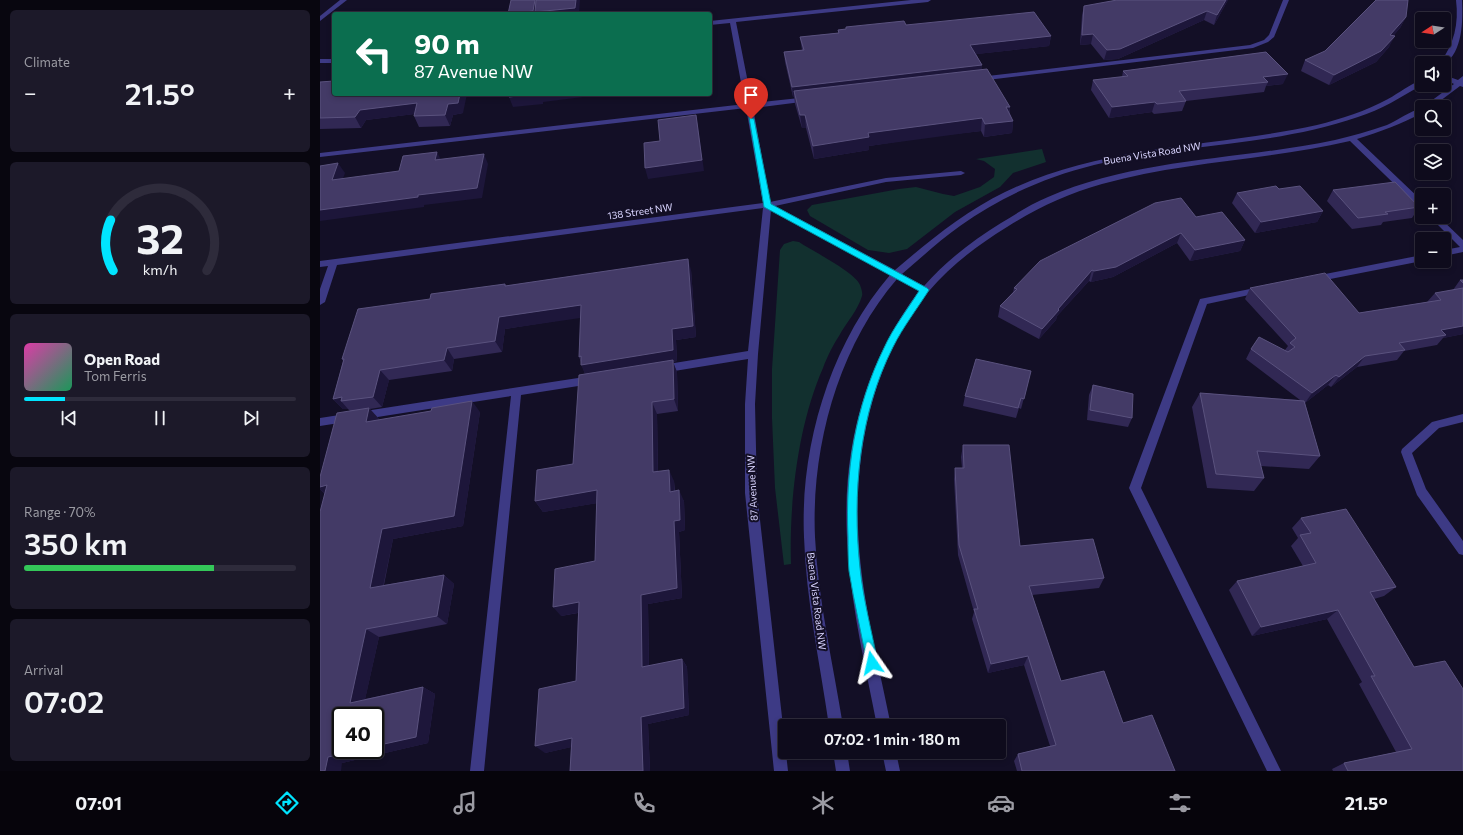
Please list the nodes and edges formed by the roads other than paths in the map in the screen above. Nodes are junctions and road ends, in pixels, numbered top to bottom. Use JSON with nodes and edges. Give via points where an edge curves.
{"nodes":[{"id":1,"x":344,"y":0,"type":"edge"},
{"id":2,"x":928,"y":0,"type":"edge"},
{"id":3,"x":1286,"y":0,"type":"edge"},
{"id":4,"x":1459,"y":0,"type":"edge"},
{"id":5,"x":320,"y":19,"type":"edge"},
{"id":6,"x":733,"y":21,"type":"junction"},
{"id":7,"x":712,"y":23,"type":"edge"},
{"id":8,"x":1449,"y":56,"type":"edge"},
{"id":9,"x":320,"y":61,"type":"edge"},
{"id":10,"x":332,"y":61,"type":"edge"},
{"id":11,"x":1451,"y":79,"type":"edge"},
{"id":12,"x":968,"y":80,"type":"edge"},
{"id":13,"x":1462,"y":82,"type":"edge"},
{"id":14,"x":1415,"y":87,"type":"edge"},
{"id":15,"x":818,"y":98,"type":"edge"},
{"id":16,"x":1438,"y":100,"type":"edge"},
{"id":17,"x":749,"y":106,"type":"junction"},
{"id":18,"x":1415,"y":113,"type":"edge"},
{"id":19,"x":1352,"y":138,"type":"junction"},
{"id":20,"x":320,"y":155,"type":"edge"},
{"id":21,"x":961,"y":173,"type":"dead end"},
{"id":22,"x":1415,"y":199,"type":"edge"},
{"id":23,"x":767,"y":205,"type":"junction"},
{"id":24,"x":1441,"y":224,"type":"edge"},
{"id":25,"x":1463,"y":245,"type":"edge"},
{"id":26,"x":1463,"y":249,"type":"edge"},
{"id":27,"x":1451,"y":252,"type":"edge"},
{"id":28,"x":1415,"y":259,"type":"edge"},
{"id":29,"x":334,"y":262,"type":"junction"},
{"id":30,"x":320,"y":264,"type":"edge"},
{"id":31,"x":895,"y":275,"type":"junction"},
{"id":32,"x":1305,"y":281,"type":"edge"},
{"id":33,"x":1274,"y":287,"type":"edge"},
{"id":34,"x":924,"y":290,"type":"junction"},
{"id":35,"x":320,"y":302,"type":"edge"},
{"id":36,"x":753,"y":354,"type":"junction"},
{"id":37,"x":649,"y":371,"type":"edge"},
{"id":38,"x":602,"y":379,"type":"edge"},
{"id":39,"x":516,"y":393,"type":"junction"},
{"id":40,"x":1463,"y":418,"type":"edge"},
{"id":41,"x":320,"y":422,"type":"edge"},
{"id":42,"x":1463,"y":550,"type":"edge"},
{"id":43,"x":835,"y":719,"type":"edge"},
{"id":44,"x":883,"y":719,"type":"edge"},
{"id":45,"x":841,"y":759,"type":"edge"},
{"id":46,"x":891,"y":759,"type":"edge"},
{"id":47,"x":477,"y":771,"type":"edge"},
{"id":48,"x":781,"y":771,"type":"edge"},
{"id":49,"x":843,"y":771,"type":"edge"},
{"id":50,"x":893,"y":771,"type":"edge"},
{"id":51,"x":1274,"y":771,"type":"edge"}],
"edges":[{"from":1,"to":5,"type":"street"},
{"from":2,"to":6,"type":"street"},
{"from":3,"to":12,"type":"street","via":[[1272,36],[1251,47]]},
{"from":4,"to":8,"type":"street","via":[[1461,21]]},
{"from":6,"to":7,"type":"street"},
{"from":6,"to":17,"type":"street","name":"87 Avenue NW"},
{"from":9,"to":10,"type":"street"},
{"from":11,"to":13,"type":"street"},
{"from":13,"to":16,"type":"street"},
{"from":14,"to":31,"type":"street","name":"Buena Vista Road NW","via":[[1372,110],[1325,125],[1272,136],[1137,153],[1059,172],[1005,195],[969,215]]},
{"from":15,"to":17,"type":"street"},
{"from":17,"to":20,"type":"street"},
{"from":17,"to":23,"type":"street","name":"87 Avenue NW"},
{"from":18,"to":19,"type":"street","name":"Buena Vista Road NW","via":[[1386,127]]},
{"from":19,"to":22,"type":"street"},
{"from":19,"to":34,"type":"street","name":"Buena Vista Road NW","via":[[1316,146],[1164,168],[1114,178],[1078,189],[1035,206],[979,240]]},
{"from":21,"to":23,"type":"street","name":"138 Street NW","via":[[886,180]]},
{"from":23,"to":29,"type":"street","name":"138 Street NW"},
{"from":23,"to":31,"type":"street"},
{"from":23,"to":36,"type":"street","name":"87 Avenue NW"},
{"from":24,"to":25,"type":"street"},
{"from":26,"to":27,"type":"street"},
{"from":28,"to":32,"type":"street"},
{"from":29,"to":30,"type":"street","name":"138 Street NW"},
{"from":29,"to":35,"type":"street"},
{"from":31,"to":34,"type":"street"},
{"from":31,"to":43,"type":"street","name":"Buena Vista Road NW","via":[[875,301],[841,362],[818,435],[812,477],[809,524],[812,576]]},
{"from":33,"to":51,"type":"street","via":[[1203,301],[1135,488]]},
{"from":34,"to":44,"type":"street","name":"Buena Vista Road NW","via":[[895,335],[874,380],[856,451],[852,488],[854,569]]},
{"from":36,"to":37,"type":"street"},
{"from":36,"to":48,"type":"street","name":"87 Avenue NW","via":[[750,404],[751,493]]},
{"from":38,"to":39,"type":"street"},
{"from":39,"to":41,"type":"street"},
{"from":39,"to":47,"type":"street"},
{"from":40,"to":42,"type":"street","via":[[1436,425],[1406,452],[1421,492]]},
{"from":45,"to":49,"type":"street"},
{"from":46,"to":50,"type":"street"}]}
